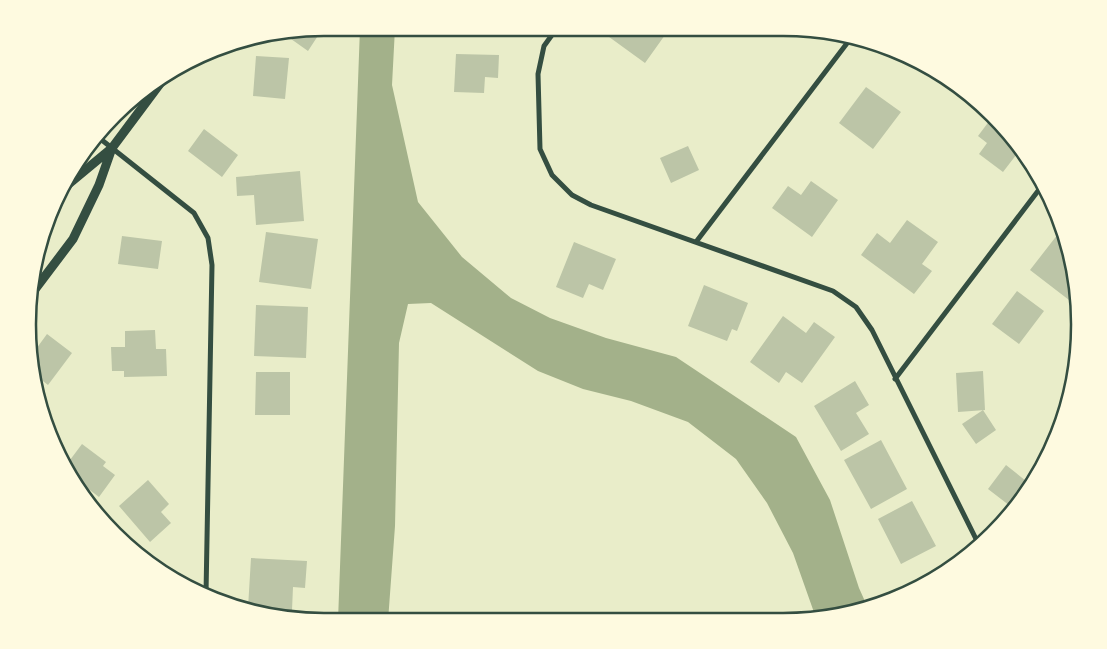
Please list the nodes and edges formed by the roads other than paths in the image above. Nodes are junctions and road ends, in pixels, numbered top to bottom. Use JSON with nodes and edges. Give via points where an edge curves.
{"nodes":[{"id":1,"x":552,"y":36,"type":"edge"},
{"id":2,"x":847,"y":44,"type":"edge"},
{"id":3,"x":153,"y":93,"type":"edge"},
{"id":4,"x":103,"y":141,"type":"edge"},
{"id":5,"x":112,"y":148,"type":"junction"},
{"id":6,"x":77,"y":177,"type":"edge"},
{"id":7,"x":1038,"y":191,"type":"edge"},
{"id":8,"x":696,"y":242,"type":"junction"},
{"id":9,"x":40,"y":284,"type":"edge"},
{"id":10,"x":895,"y":379,"type":"junction"},
{"id":11,"x":976,"y":538,"type":"edge"},
{"id":12,"x":206,"y":587,"type":"edge"}],
"edges":[{"from":1,"to":8,"type":"street","via":[[544,46],[538,74],[540,149],[552,175],[572,195],[591,205]]},
{"from":2,"to":8,"type":"street"},
{"from":3,"to":5,"type":"street"},
{"from":4,"to":5,"type":"street"},
{"from":5,"to":6,"type":"street"},
{"from":5,"to":9,"type":"street","via":[[74,239]]},
{"from":5,"to":12,"type":"street","via":[[194,213],[208,238],[212,265]]},
{"from":7,"to":10,"type":"street"},
{"from":8,"to":10,"type":"street","via":[[833,291],[856,307],[867,322]]},
{"from":10,"to":11,"type":"street"}]}
